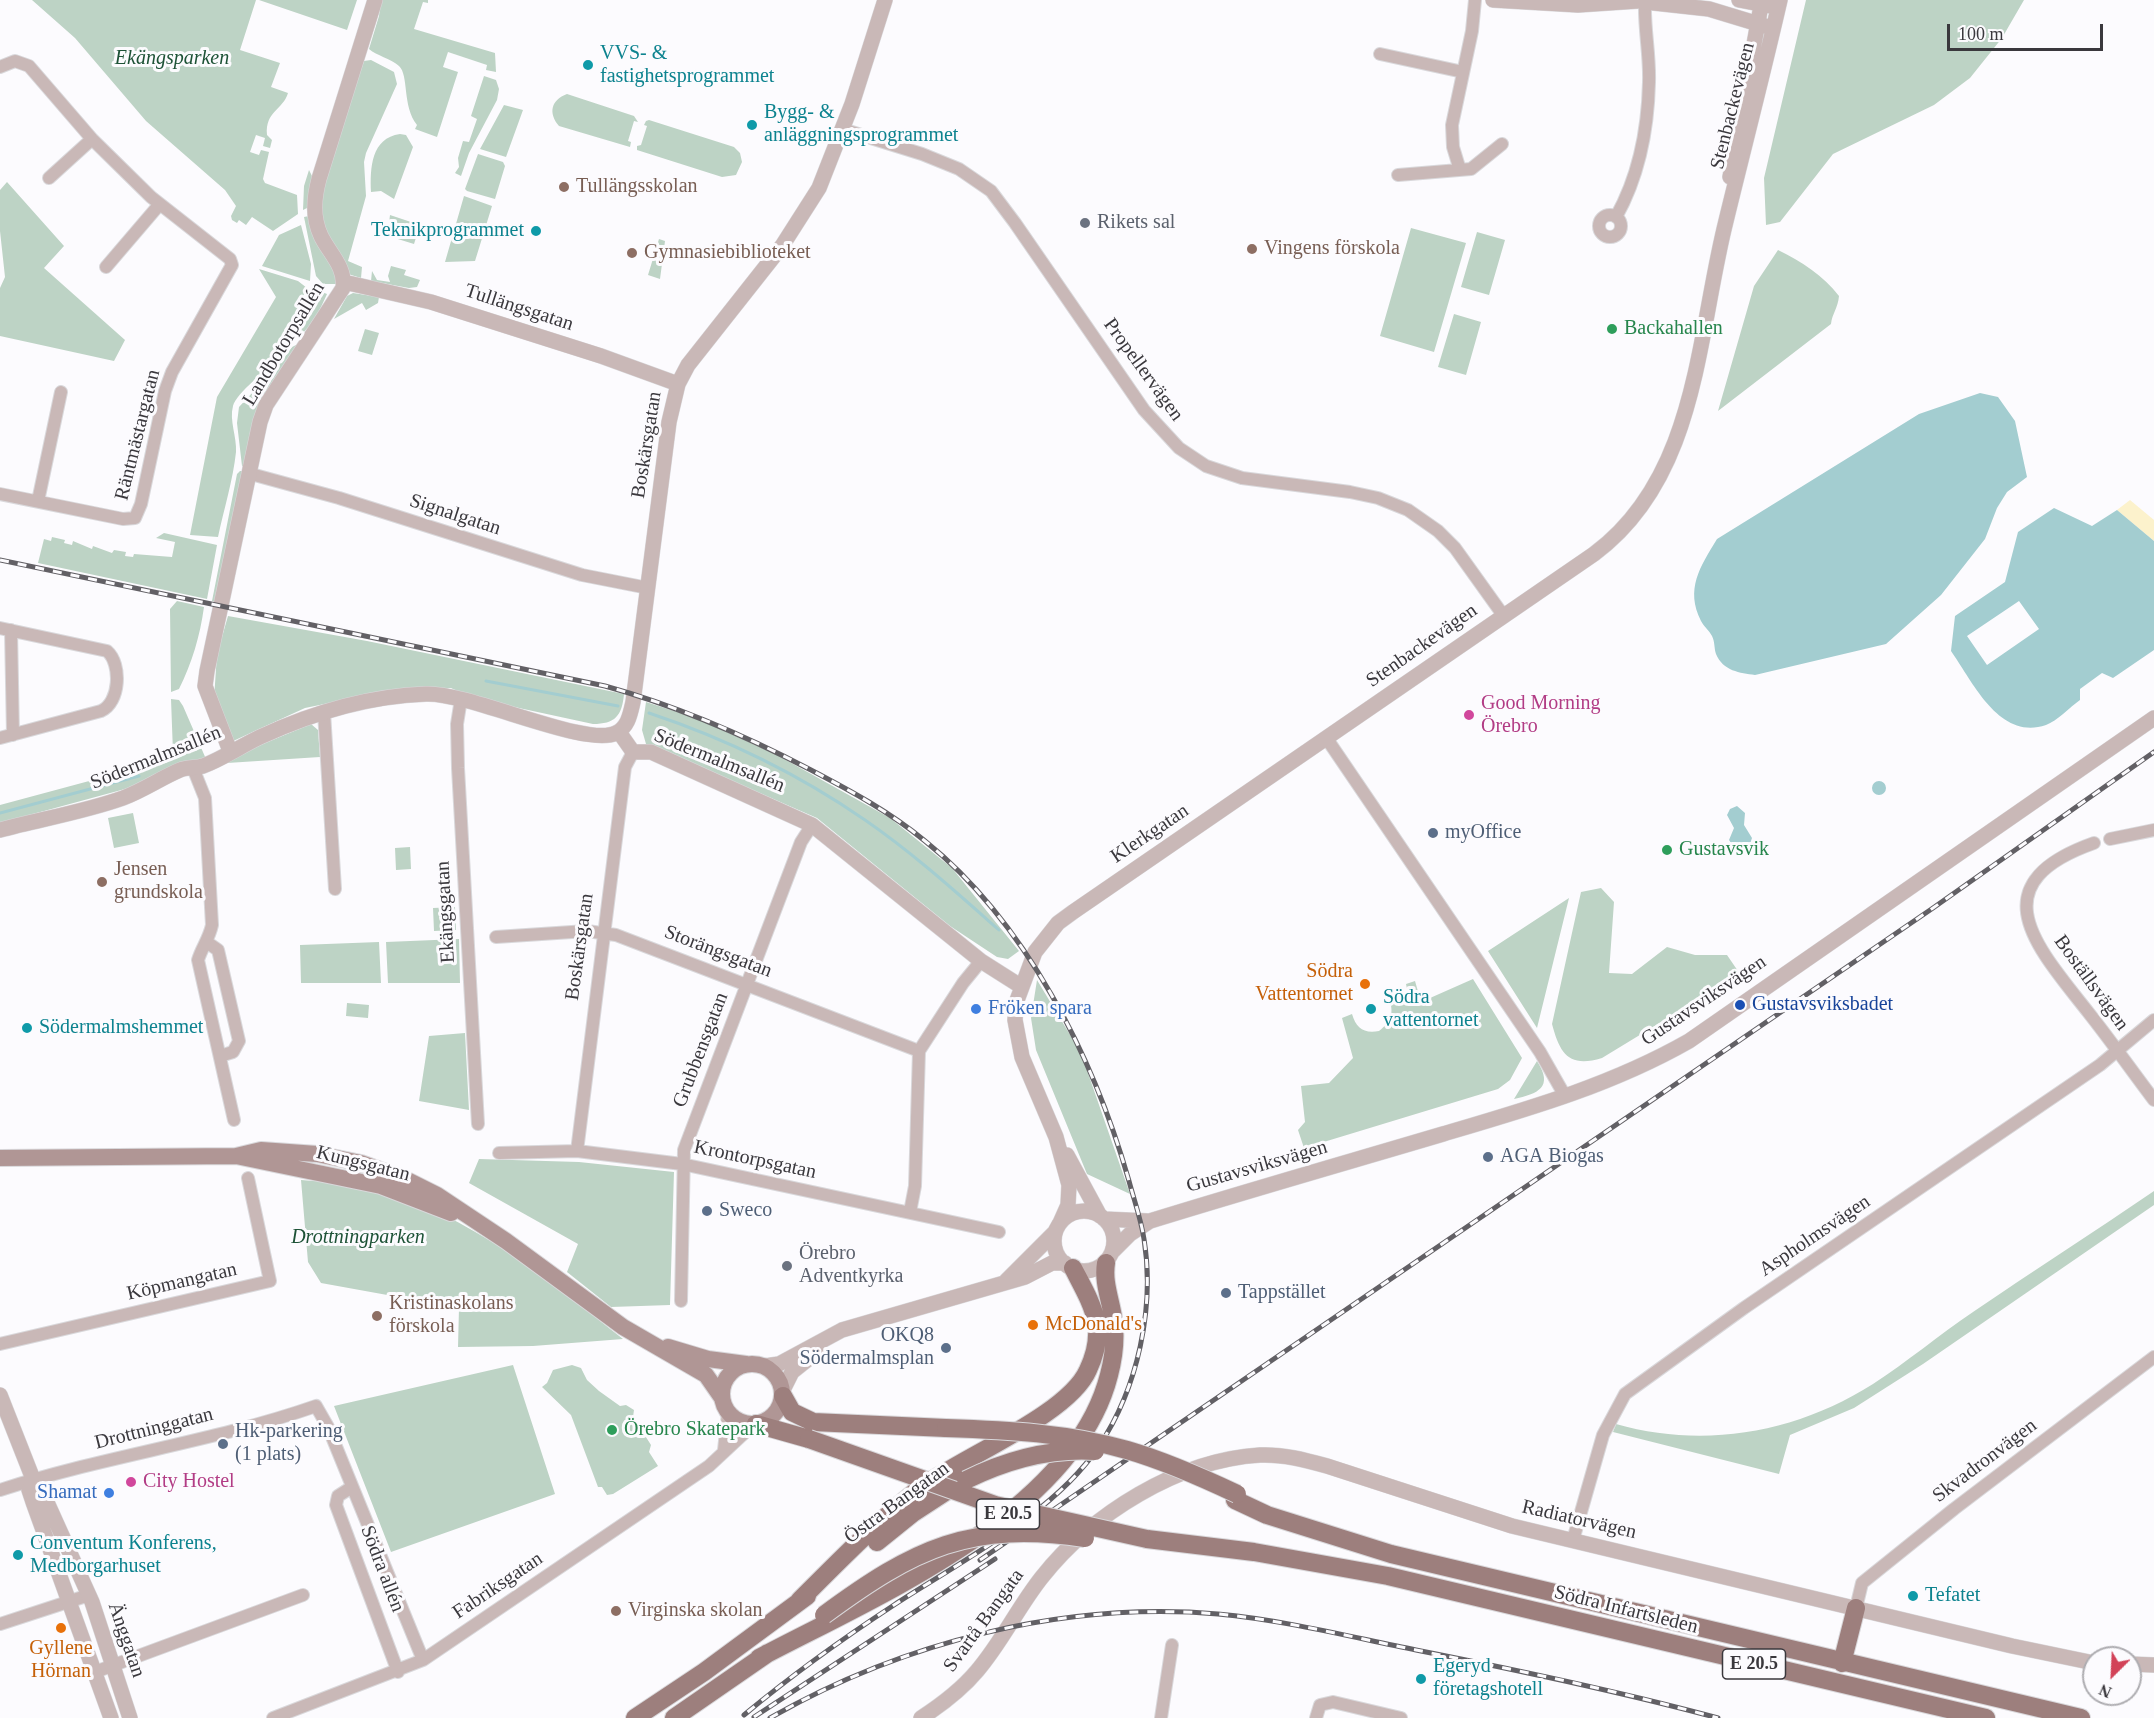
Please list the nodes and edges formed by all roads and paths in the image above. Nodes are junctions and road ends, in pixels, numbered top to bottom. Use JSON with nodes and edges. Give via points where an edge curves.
{"nodes":[{"id":1,"x":375,"y":0,"type":"edge"},
{"id":2,"x":885,"y":0,"type":"edge"},
{"id":3,"x":1475,"y":0,"type":"edge"},
{"id":4,"x":1493,"y":0,"type":"edge"},
{"id":5,"x":1739,"y":0,"type":"edge"},
{"id":6,"x":1649,"y":1,"type":"edge"},
{"id":7,"x":1762,"y":2,"type":"edge"},
{"id":8,"x":1685,"y":4,"type":"edge"},
{"id":9,"x":1780,"y":4,"type":"edge"},
{"id":10,"x":1757,"y":23,"type":"junction"},
{"id":11,"x":1774,"y":29,"type":"junction"},
{"id":12,"x":1380,"y":54,"type":"dead end"},
{"id":13,"x":0,"y":67,"type":"edge"},
{"id":14,"x":1463,"y":72,"type":"junction"},
{"id":15,"x":842,"y":129,"type":"junction"},
{"id":16,"x":92,"y":140,"type":"junction"},
{"id":17,"x":1502,"y":144,"type":"dead end"},
{"id":18,"x":1460,"y":170,"type":"junction"},
{"id":19,"x":1398,"y":175,"type":"dead end"},
{"id":20,"x":49,"y":178,"type":"dead end"},
{"id":21,"x":159,"y":205,"type":"junction"},
{"id":22,"x":1616,"y":217,"type":"dead end"},
{"id":23,"x":1725,"y":222,"type":"junction"},
{"id":24,"x":106,"y":267,"type":"dead end"},
{"id":25,"x":344,"y":282,"type":"junction"},
{"id":26,"x":678,"y":384,"type":"junction"},
{"id":27,"x":61,"y":392,"type":"dead end"},
{"id":28,"x":251,"y":474,"type":"junction"},
{"id":29,"x":0,"y":494,"type":"edge"},
{"id":30,"x":38,"y":501,"type":"junction"},
{"id":31,"x":648,"y":588,"type":"junction"},
{"id":32,"x":1503,"y":615,"type":"junction"},
{"id":33,"x":5,"y":629,"type":"edge"},
{"id":34,"x":461,"y":699,"type":"junction"},
{"id":35,"x":324,"y":712,"type":"junction"},
{"id":36,"x":2154,"y":718,"type":"edge"},
{"id":37,"x":618,"y":732,"type":"junction"},
{"id":38,"x":6,"y":736,"type":"edge"},
{"id":39,"x":1327,"y":739,"type":"junction"},
{"id":40,"x":230,"y":751,"type":"junction"},
{"id":41,"x":633,"y":752,"type":"junction"},
{"id":42,"x":193,"y":768,"type":"junction"},
{"id":43,"x":812,"y":825,"type":"junction"},
{"id":44,"x":0,"y":830,"type":"edge"},
{"id":45,"x":2154,"y":830,"type":"edge"},
{"id":46,"x":2110,"y":839,"type":"dead end"},
{"id":47,"x":2094,"y":843,"type":"dead end"},
{"id":48,"x":335,"y":889,"type":"dead end"},
{"id":49,"x":603,"y":933,"type":"junction"},
{"id":50,"x":496,"y":937,"type":"dead end"},
{"id":51,"x":208,"y":943,"type":"junction"},
{"id":52,"x":981,"y":962,"type":"junction"},
{"id":53,"x":748,"y":984,"type":"junction"},
{"id":54,"x":1022,"y":987,"type":"junction"},
{"id":55,"x":2154,"y":1020,"type":"edge"},
{"id":56,"x":919,"y":1051,"type":"junction"},
{"id":57,"x":2118,"y":1052,"type":"junction"},
{"id":58,"x":220,"y":1056,"type":"junction"},
{"id":59,"x":1565,"y":1096,"type":"junction"},
{"id":60,"x":2154,"y":1100,"type":"edge"},
{"id":61,"x":234,"y":1120,"type":"dead end"},
{"id":62,"x":478,"y":1124,"type":"dead end"},
{"id":63,"x":1056,"y":1137,"type":"junction"},
{"id":64,"x":577,"y":1151,"type":"junction"},
{"id":65,"x":499,"y":1153,"type":"dead end"},
{"id":66,"x":0,"y":1158,"type":"edge"},
{"id":67,"x":682,"y":1164,"type":"junction"},
{"id":68,"x":248,"y":1178,"type":"dead end"},
{"id":69,"x":910,"y":1212,"type":"junction"},
{"id":70,"x":1102,"y":1218,"type":"junction"},
{"id":71,"x":1150,"y":1221,"type":"junction"},
{"id":72,"x":1057,"y":1228,"type":"junction"},
{"id":73,"x":999,"y":1232,"type":"dead end"},
{"id":74,"x":1109,"y":1257,"type":"junction"},
{"id":75,"x":1069,"y":1266,"type":"junction"},
{"id":76,"x":1006,"y":1281,"type":"junction"},
{"id":77,"x":681,"y":1301,"type":"dead end"},
{"id":78,"x":641,"y":1339,"type":"junction"},
{"id":79,"x":0,"y":1344,"type":"edge"},
{"id":80,"x":806,"y":1353,"type":"junction"},
{"id":81,"x":2154,"y":1357,"type":"edge"},
{"id":82,"x":746,"y":1364,"type":"junction"},
{"id":83,"x":772,"y":1365,"type":"junction"},
{"id":84,"x":785,"y":1388,"type":"junction"},
{"id":85,"x":0,"y":1395,"type":"edge"},
{"id":86,"x":725,"y":1405,"type":"junction"},
{"id":87,"x":316,"y":1406,"type":"joint"},
{"id":88,"x":754,"y":1424,"type":"junction"},
{"id":89,"x":723,"y":1450,"type":"junction"},
{"id":90,"x":33,"y":1479,"type":"junction"},
{"id":91,"x":352,"y":1487,"type":"junction"},
{"id":92,"x":0,"y":1490,"type":"edge"},
{"id":93,"x":1236,"y":1497,"type":"junction"},
{"id":94,"x":1148,"y":1539,"type":"junction"},
{"id":95,"x":1573,"y":1540,"type":"junction"},
{"id":96,"x":1075,"y":1542,"type":"joint"},
{"id":97,"x":89,"y":1595,"type":"junction"},
{"id":98,"x":303,"y":1595,"type":"dead end"},
{"id":99,"x":799,"y":1601,"type":"junction"},
{"id":100,"x":69,"y":1604,"type":"junction"},
{"id":101,"x":1856,"y":1608,"type":"junction"},
{"id":102,"x":0,"y":1624,"type":"edge"},
{"id":103,"x":1172,"y":1645,"type":"dead end"},
{"id":104,"x":759,"y":1658,"type":"junction"},
{"id":105,"x":423,"y":1660,"type":"junction"},
{"id":106,"x":2082,"y":1661,"type":"edge"},
{"id":107,"x":1842,"y":1663,"type":"junction"},
{"id":108,"x":113,"y":1665,"type":"junction"},
{"id":109,"x":95,"y":1672,"type":"junction"},
{"id":110,"x":398,"y":1672,"type":"junction"},
{"id":111,"x":111,"y":1718,"type":"edge"},
{"id":112,"x":130,"y":1718,"type":"edge"},
{"id":113,"x":273,"y":1718,"type":"edge"},
{"id":114,"x":635,"y":1718,"type":"edge"},
{"id":115,"x":674,"y":1718,"type":"edge"},
{"id":116,"x":921,"y":1718,"type":"edge"},
{"id":117,"x":1161,"y":1718,"type":"edge"},
{"id":118,"x":1316,"y":1718,"type":"edge"},
{"id":119,"x":1401,"y":1718,"type":"edge"},
{"id":120,"x":1986,"y":1718,"type":"edge"},
{"id":121,"x":2081,"y":1718,"type":"edge"}],
"edges":[{"from":1,"to":25,"type":"street","name":"Landbotorpsallén","via":[[319,178],[314,206],[320,235]]},
{"from":2,"to":15,"type":"street","name":"Boskärsgatan"},
{"from":3,"to":14,"type":"street"},
{"from":4,"to":6,"type":"street","via":[[1568,4]]},
{"from":5,"to":7,"type":"street"},
{"from":6,"to":8,"type":"street"},
{"from":6,"to":22,"type":"street","via":[[1649,82],[1637,172]]},
{"from":7,"to":9,"type":"street"},
{"from":7,"to":10,"type":"street","name":"Stenbackevägen"},
{"from":8,"to":10,"type":"street"},
{"from":9,"to":11,"type":"street","name":"Stenbackevägen"},
{"from":10,"to":11,"type":"street"},
{"from":10,"to":23,"type":"street","name":"Stenbackevägen","via":[[1734,147]]},
{"from":11,"to":23,"type":"street","name":"Stenbackevägen"},
{"from":12,"to":14,"type":"street"},
{"from":13,"to":16,"type":"street","name":"Räntmästargatan","via":[[15,61],[29,66]]},
{"from":14,"to":18,"type":"street","via":[[1451,135]]},
{"from":15,"to":26,"type":"street","name":"Boskärsgatan","via":[[819,188],[802,218],[695,353]]},
{"from":15,"to":32,"type":"street","name":"Propellervägen","via":[[942,161],[990,191],[1157,426],[1194,459],[1242,478],[1350,492],[1383,499],[1408,510],[1455,548]]},
{"from":16,"to":20,"type":"street"},
{"from":16,"to":21,"type":"street","name":"Räntmästargatan"},
{"from":17,"to":18,"type":"street","via":[[1477,166]]},
{"from":18,"to":19,"type":"street"},
{"from":21,"to":24,"type":"street"},
{"from":21,"to":30,"type":"street","name":"Räntmästargatan","via":[[223,253],[232,265],[172,372],[139,512],[130,520]]},
{"from":23,"to":32,"type":"street","name":"Stenbackevägen","via":[[1687,405],[1659,479],[1637,514],[1612,541]]},
{"from":25,"to":26,"type":"street","name":"Tullängsgatan","via":[[431,302]]},
{"from":25,"to":28,"type":"street","name":"Landbotorpsallén","via":[[337,300],[266,405]]},
{"from":26,"to":31,"type":"street","name":"Boskärsgatan","via":[[669,422]]},
{"from":27,"to":30,"type":"street"},
{"from":28,"to":31,"type":"street","name":"Signalgatan","via":[[582,575]]},
{"from":28,"to":40,"type":"street","name":"Landbotorpsallén","via":[[205,686]]},
{"from":29,"to":30,"type":"street","name":"Räntmästargatan"},
{"from":31,"to":37,"type":"street","name":"Boskärsgatan","via":[[630,716]]},
{"from":32,"to":39,"type":"street","name":"Stenbackevägen"},
{"from":33,"to":38,"type":"street"},
{"from":33,"to":38,"type":"street","via":[[107,651],[112,655],[116,692],[108,708]]},
{"from":34,"to":35,"type":"street","name":"Södermalmsallén","via":[[416,694]]},
{"from":34,"to":37,"type":"street","name":"Södermalmsallén","via":[[588,734]]},
{"from":34,"to":62,"type":"street","name":"Ekängsgatan","via":[[458,760]]},
{"from":35,"to":40,"type":"street","name":"Södermalmsallén"},
{"from":35,"to":48,"type":"street"},
{"from":36,"to":59,"type":"street","name":"Gustavsviksvägen","via":[[1689,1041],[1631,1072]]},
{"from":37,"to":41,"type":"street","name":"Södermalmsallén"},
{"from":39,"to":54,"type":"street","name":"Klerkgatan","via":[[1058,923],[1035,952]]},
{"from":39,"to":59,"type":"street","via":[[1540,1052]]},
{"from":40,"to":42,"type":"street","name":"Södermalmsallén"},
{"from":41,"to":43,"type":"street","name":"Södermalmsallén","via":[[651,752]]},
{"from":41,"to":49,"type":"street","name":"Boskärsgatan","via":[[625,766]]},
{"from":42,"to":44,"type":"street","name":"Södermalmsallén","via":[[182,769],[121,798]]},
{"from":42,"to":51,"type":"street","via":[[205,798],[207,818],[213,925]]},
{"from":43,"to":52,"type":"street","name":"Södermalmsallén"},
{"from":43,"to":53,"type":"street","name":"Grubbensgatan","via":[[801,842]]},
{"from":45,"to":46,"type":"street"},
{"from":47,"to":57,"type":"street","name":"Boställsvägen","via":[[2060,856],[2046,867],[2030,889],[2026,911],[2031,932],[2047,960]]},
{"from":49,"to":50,"type":"street","name":"Storängsgatan"},
{"from":49,"to":53,"type":"street","name":"Storängsgatan"},
{"from":49,"to":64,"type":"street","name":"Boskärsgatan"},
{"from":51,"to":58,"type":"street","via":[[198,960]]},
{"from":51,"to":58,"type":"street","via":[[218,950],[239,1041],[233,1052]]},
{"from":52,"to":54,"type":"street","name":"Södermalmsallén"},
{"from":52,"to":56,"type":"street"},
{"from":53,"to":56,"type":"street","name":"Storängsgatan"},
{"from":53,"to":67,"type":"street","name":"Grubbensgatan"},
{"from":54,"to":63,"type":"street","via":[[1016,1003],[1017,1038]]},
{"from":55,"to":57,"type":"street","name":"Aspholmsvägen"},
{"from":56,"to":69,"type":"street","via":[[915,1186]]},
{"from":57,"to":60,"type":"street","name":"Boställsvägen"},
{"from":57,"to":95,"type":"street","name":"Aspholmsvägen","via":[[1630,1390],[1618,1403],[1603,1435]]},
{"from":58,"to":61,"type":"street"},
{"from":59,"to":71,"type":"street","name":"Gustavsviksvägen"},
{"from":63,"to":70,"type":"street"},
{"from":63,"to":72,"type":"street","via":[[1070,1195]]},
{"from":64,"to":65,"type":"street","name":"Krontorpsgatan"},
{"from":64,"to":67,"type":"street","name":"Krontorpsgatan"},
{"from":66,"to":78,"type":"main road","name":"Kungsgatan","via":[[236,1156],[381,1186],[477,1224],[544,1267]]},
{"from":67,"to":69,"type":"street","name":"Krontorpsgatan"},
{"from":67,"to":77,"type":"street","name":"Grubbensgatan"},
{"from":68,"to":79,"type":"street","name":"Köpmangatan","via":[[270,1281]]},
{"from":69,"to":73,"type":"street","name":"Krontorpsgatan"},
{"from":70,"to":71,"type":"street","name":"Gustavsviksvägen"},
{"from":70,"to":72,"type":"street","via":[[1078,1211],[1070,1213]]},
{"from":70,"to":74,"type":"street","via":[[1113,1232]]},
{"from":71,"to":74,"type":"street","name":"Gustavsviksvägen","via":[[1130,1234]]},
{"from":72,"to":75,"type":"street","via":[[1053,1243]]},
{"from":72,"to":76,"type":"street"},
{"from":74,"to":75,"type":"street","via":[[1090,1271]]},
{"from":74,"to":104,"type":"main road","number":"E 20.5","via":[[1104,1274],[1113,1319],[1110,1371],[1095,1412],[1062,1460],[1019,1505],[957,1551]]},
{"from":75,"to":76,"type":"street","via":[[1052,1263],[1025,1278]]},
{"from":75,"to":99,"type":"main road","number":"E 20.5","via":[[1090,1299],[1098,1325],[1088,1371],[1078,1386],[1041,1417],[915,1492]]},
{"from":76,"to":80,"type":"street","via":[[852,1329]]},
{"from":78,"to":82,"type":"main road","name":"Kungsgatan","via":[[708,1359]]},
{"from":78,"to":86,"type":"main road","name":"Kungsgatan","via":[[706,1375]]},
{"from":80,"to":83,"type":"street"},
{"from":80,"to":84,"type":"street"},
{"from":81,"to":101,"type":"street","name":"Skvadronvägen","via":[[1862,1583]]},
{"from":82,"to":83,"type":"main road"},
{"from":82,"to":86,"type":"main road","via":[[726,1378]]},
{"from":83,"to":84,"type":"main road"},
{"from":84,"to":88,"type":"main road","via":[[773,1416]]},
{"from":84,"to":93,"type":"main road","bridge":true,"via":[[792,1412],[813,1422],[1033,1433],[1098,1442],[1151,1457]]},
{"from":85,"to":90,"type":"street","name":"Änggatan"},
{"from":86,"to":88,"type":"main road","via":[[739,1422]]},
{"from":86,"to":89,"type":"street"},
{"from":87,"to":90,"type":"street","name":"Drottninggatan","via":[[272,1421]]},
{"from":87,"to":91,"type":"street","name":"Södra allén"},
{"from":88,"to":89,"type":"street","name":"Fabriksgatan"},
{"from":88,"to":94,"type":"main road","bridge":true,"via":[[809,1439],[995,1505]]},
{"from":89,"to":105,"type":"street","name":"Fabriksgatan","via":[[709,1466]]},
{"from":90,"to":92,"type":"street","name":"Drottninggatan"},
{"from":90,"to":97,"type":"street","name":"Änggatan","via":[[41,1488]]},
{"from":90,"to":100,"type":"street","name":"Änggatan","via":[[29,1490]]},
{"from":91,"to":105,"type":"street","name":"Södra allén"},
{"from":91,"to":110,"type":"street","name":"Södra allén","via":[[338,1496],[336,1506]]},
{"from":93,"to":99,"type":"main road","name":"Östra Bangatan","number":"E 20.5","bridge":true,"via":[[1125,1457],[1082,1450],[1032,1455],[966,1480],[913,1513],[825,1585]]},
{"from":93,"to":107,"type":"main road","name":"Södra Infartsleden","number":"E 20.5","via":[[1300,1525],[1391,1554]]},
{"from":94,"to":104,"type":"main road","number":"E 20.5","bridge":true,"via":[[1117,1541],[1002,1533],[954,1540],[890,1568]]},
{"from":94,"to":120,"type":"main road","name":"Södra Infartsleden","number":"E 20.5","via":[[1254,1552],[1388,1576]]},
{"from":95,"to":96,"type":"street","name":"Radiatorvägen","via":[[1474,1516],[1327,1466],[1262,1455],[1221,1461],[1174,1478],[1117,1510]]},
{"from":95,"to":101,"type":"street","name":"Radiatorvägen"},
{"from":96,"to":116,"type":"street","name":"Svartå Bangata","via":[[1030,1592],[976,1672]]},
{"from":97,"to":100,"type":"street"},
{"from":97,"to":108,"type":"street","name":"Änggatan"},
{"from":98,"to":108,"type":"street"},
{"from":99,"to":114,"type":"main road","name":"Östra Bangatan","number":"E 20.5"},
{"from":100,"to":102,"type":"street"},
{"from":100,"to":109,"type":"street","name":"Änggatan"},
{"from":101,"to":106,"type":"street","name":"Radiatorvägen"},
{"from":101,"to":107,"type":"main road"},
{"from":103,"to":117,"type":"street"},
{"from":104,"to":115,"type":"main road","number":"E 20.5"},
{"from":105,"to":110,"type":"street","name":"Fabriksgatan"},
{"from":107,"to":121,"type":"main road","name":"Södra Infartsleden","number":"E 20.5"},
{"from":108,"to":109,"type":"street"},
{"from":108,"to":112,"type":"street","name":"Änggatan"},
{"from":109,"to":111,"type":"street","name":"Änggatan"},
{"from":110,"to":113,"type":"street","name":"Fabriksgatan"},
{"from":118,"to":119,"type":"street","via":[[1320,1705],[1333,1702]]}]}
